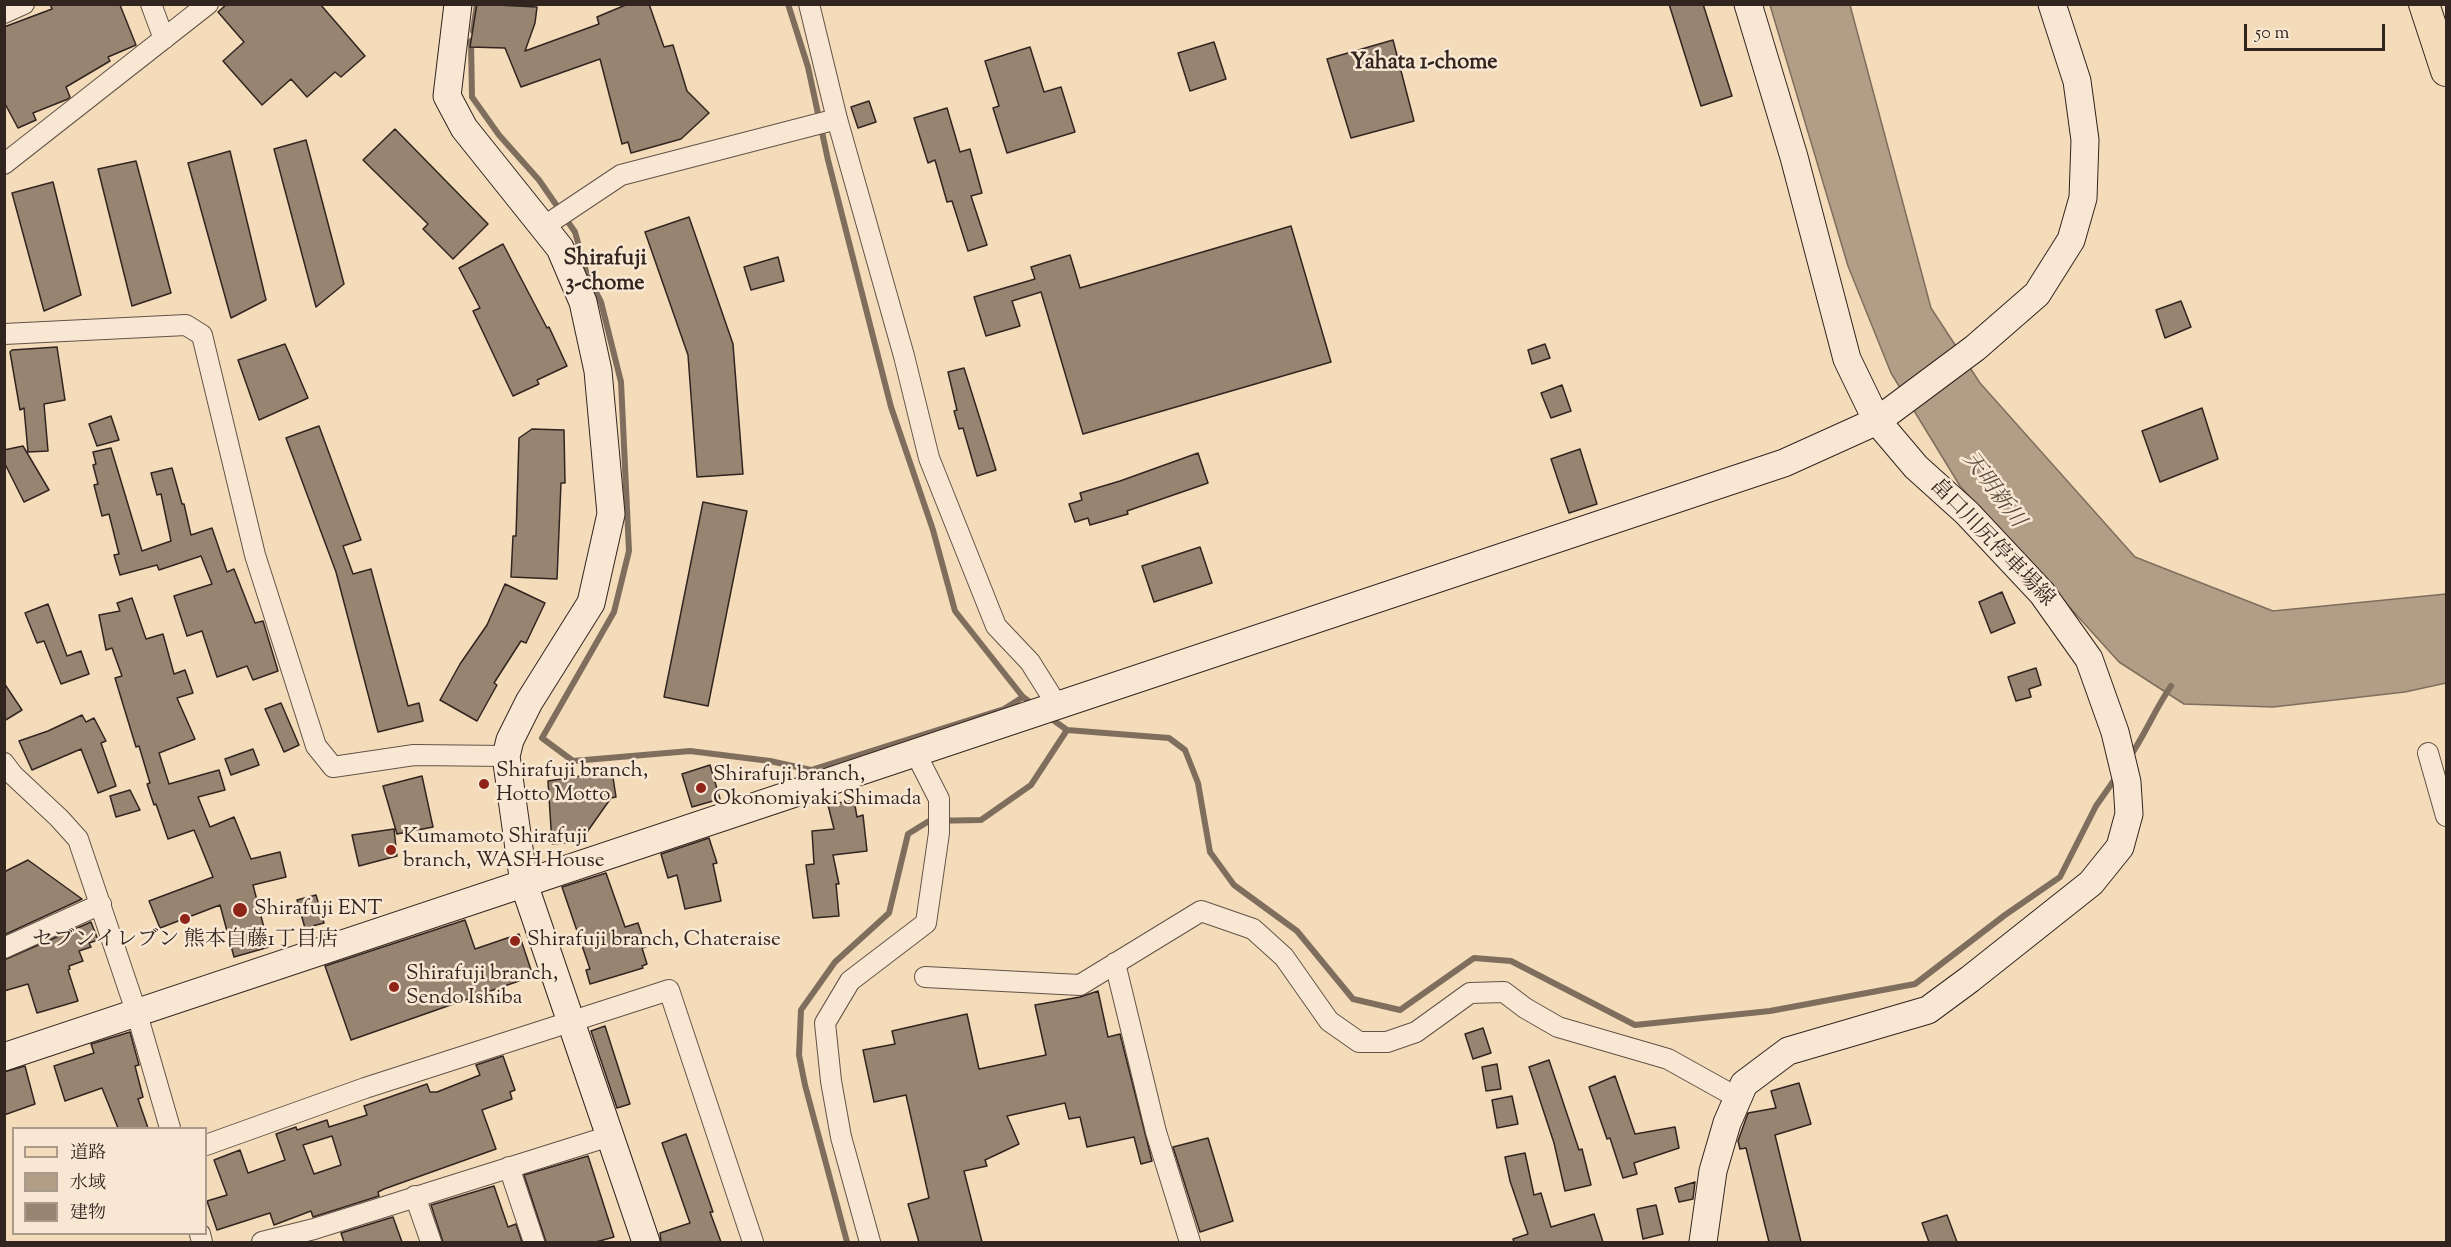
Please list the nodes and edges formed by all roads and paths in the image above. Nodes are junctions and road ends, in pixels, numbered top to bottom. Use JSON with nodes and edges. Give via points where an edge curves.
{"nodes":[{"id":1,"x":24,"y":4,"type":"edge"},
{"id":2,"x":151,"y":4,"type":"edge"},
{"id":3,"x":208,"y":4,"type":"edge"},
{"id":4,"x":458,"y":4,"type":"edge"},
{"id":5,"x":810,"y":4,"type":"edge"},
{"id":6,"x":1748,"y":4,"type":"edge"},
{"id":7,"x":2052,"y":4,"type":"edge"},
{"id":8,"x":2424,"y":4,"type":"edge"},
{"id":9,"x":4,"y":12,"type":"edge"},
{"id":10,"x":164,"y":39,"type":"junction"},
{"id":11,"x":2446,"y":71,"type":"edge"},
{"id":12,"x":837,"y":119,"type":"junction"},
{"id":13,"x":7,"y":155,"type":"edge"},
{"id":14,"x":543,"y":227,"type":"junction"},
{"id":15,"x":4,"y":334,"type":"edge"},
{"id":16,"x":1887,"y":413,"type":"junction"},
{"id":17,"x":1057,"y":705,"type":"junction"},
{"id":18,"x":915,"y":752,"type":"junction"},
{"id":19,"x":2428,"y":753,"type":"dead end"},
{"id":20,"x":506,"y":756,"type":"junction"},
{"id":21,"x":4,"y":763,"type":"edge"},
{"id":22,"x":2446,"y":816,"type":"edge"},
{"id":23,"x":524,"y":884,"type":"junction"},
{"id":24,"x":100,"y":904,"type":"junction"},
{"id":25,"x":4,"y":948,"type":"edge"},
{"id":26,"x":1115,"y":963,"type":"junction"},
{"id":27,"x":925,"y":977,"type":"dead end"},
{"id":28,"x":137,"y":1014,"type":"junction"},
{"id":29,"x":571,"y":1022,"type":"junction"},
{"id":30,"x":4,"y":1057,"type":"edge"},
{"id":31,"x":1738,"y":1098,"type":"junction"},
{"id":32,"x":170,"y":1127,"type":"edge"},
{"id":33,"x":609,"y":1136,"type":"junction"},
{"id":34,"x":207,"y":1145,"type":"edge"},
{"id":35,"x":509,"y":1167,"type":"junction"},
{"id":36,"x":415,"y":1196,"type":"junction"},
{"id":37,"x":316,"y":1236,"type":"edge"},
{"id":38,"x":261,"y":1242,"type":"edge"},
{"id":39,"x":431,"y":1242,"type":"edge"},
{"id":40,"x":534,"y":1242,"type":"edge"},
{"id":41,"x":646,"y":1242,"type":"edge"},
{"id":42,"x":753,"y":1242,"type":"edge"},
{"id":43,"x":870,"y":1242,"type":"edge"},
{"id":44,"x":1190,"y":1242,"type":"edge"},
{"id":45,"x":1702,"y":1242,"type":"edge"}],
"edges":[{"from":1,"to":9,"type":"street"},
{"from":2,"to":10,"type":"street"},
{"from":3,"to":10,"type":"street"},
{"from":4,"to":14,"type":"street","via":[[447,96],[464,128]]},
{"from":5,"to":12,"type":"street"},
{"from":6,"to":16,"type":"street","name":"畠口川尻停車場線","via":[[1794,156],[1847,359]]},
{"from":7,"to":16,"type":"street","via":[[2077,81],[2085,140],[2083,198],[2071,240],[2037,294],[1975,348]]},
{"from":8,"to":11,"type":"main road"},
{"from":10,"to":13,"type":"street"},
{"from":12,"to":14,"type":"street","via":[[621,175]]},
{"from":12,"to":17,"type":"street","via":[[929,458],[996,626],[1030,662]]},
{"from":14,"to":20,"type":"street","via":[[560,248],[583,302],[598,371],[611,514],[591,603],[529,702]]},
{"from":15,"to":20,"type":"street","via":[[186,326],[202,334],[255,555],[316,746],[333,767],[414,755]]},
{"from":16,"to":17,"type":"street","via":[[1784,463]]},
{"from":16,"to":31,"type":"street","name":"畠口川尻停車場線","via":[[1916,467],[1967,513],[2042,593],[2089,660],[2115,732],[2127,782],[2129,814],[2120,847],[2091,883],[1928,1010],[1788,1051],[1744,1084]]},
{"from":17,"to":18,"type":"street"},
{"from":18,"to":23,"type":"street"},
{"from":18,"to":43,"type":"street","via":[[939,799],[939,833],[926,923],[850,981],[825,1023],[841,1137]]},
{"from":19,"to":22,"type":"street"},
{"from":20,"to":23,"type":"street"},
{"from":21,"to":24,"type":"street","via":[[78,840]]},
{"from":23,"to":28,"type":"street"},
{"from":23,"to":29,"type":"street"},
{"from":24,"to":25,"type":"street"},
{"from":24,"to":28,"type":"street"},
{"from":26,"to":27,"type":"street","via":[[1080,985]]},
{"from":26,"to":31,"type":"street","via":[[1201,911],[1253,930],[1284,957],[1329,1021],[1359,1042],[1387,1042],[1416,1032],[1470,993],[1504,992],[1558,1027],[1668,1059]]},
{"from":26,"to":44,"type":"street","via":[[1156,1132]]},
{"from":28,"to":30,"type":"street"},
{"from":28,"to":32,"type":"street"},
{"from":29,"to":33,"type":"street"},
{"from":29,"to":34,"type":"street","via":[[365,1088]]},
{"from":29,"to":42,"type":"street","via":[[669,990]]},
{"from":31,"to":45,"type":"street","name":"畠口川尻停車場線","via":[[1713,1171]]},
{"from":33,"to":35,"type":"street"},
{"from":33,"to":41,"type":"street"},
{"from":35,"to":36,"type":"street"},
{"from":35,"to":40,"type":"street"},
{"from":36,"to":37,"type":"street"},
{"from":36,"to":39,"type":"street"},
{"from":37,"to":38,"type":"street"}]}
